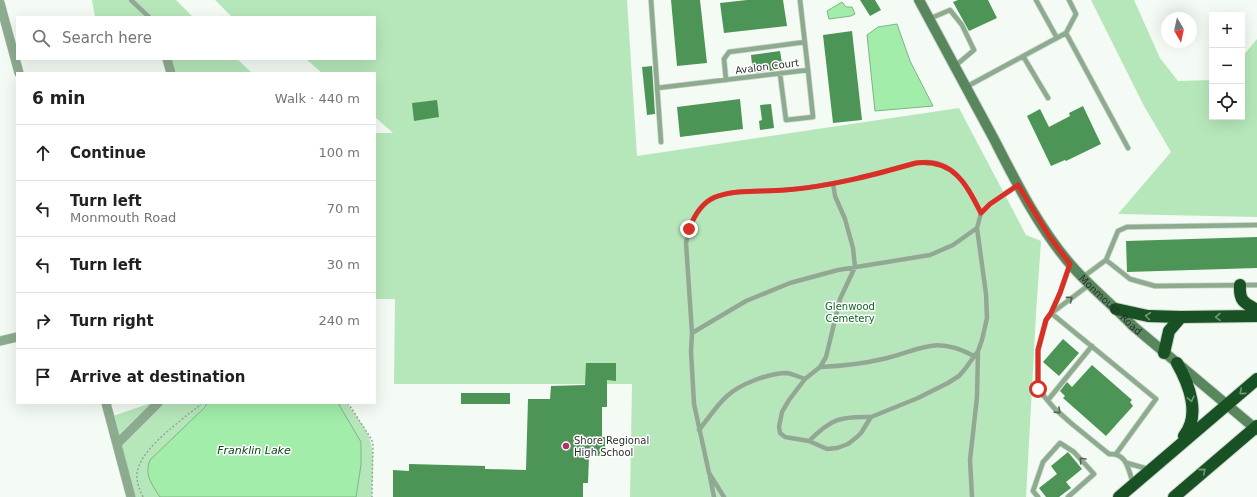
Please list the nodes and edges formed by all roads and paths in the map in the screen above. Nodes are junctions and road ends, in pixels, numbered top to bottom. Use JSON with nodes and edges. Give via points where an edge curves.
{"nodes":[{"id":1,"x":130,"y":0,"type":"edge"},
{"id":2,"x":651,"y":0,"type":"edge"},
{"id":3,"x":800,"y":0,"type":"edge"},
{"id":4,"x":919,"y":0,"type":"edge"},
{"id":5,"x":1036,"y":0,"type":"edge"},
{"id":6,"x":1069,"y":0,"type":"edge"},
{"id":7,"x":0,"y":3,"type":"edge"},
{"id":8,"x":148,"y":16,"type":"edge"},
{"id":9,"x":929,"y":19,"type":"junction"},
{"id":10,"x":1066,"y":33,"type":"junction"},
{"id":11,"x":1057,"y":38,"type":"junction"},
{"id":12,"x":805,"y":42,"type":"junction"},
{"id":13,"x":1023,"y":56,"type":"junction"},
{"id":14,"x":167,"y":60,"type":"edge"},
{"id":15,"x":955,"y":66,"type":"junction"},
{"id":16,"x":808,"y":70,"type":"junction"},
{"id":17,"x":19,"y":72,"type":"edge"},
{"id":18,"x":171,"y":72,"type":"edge"},
{"id":19,"x":780,"y":74,"type":"junction"},
{"id":20,"x":726,"y":80,"type":"junction"},
{"id":21,"x":966,"y":87,"type":"junction"},
{"id":22,"x":657,"y":88,"type":"junction"},
{"id":23,"x":1048,"y":98,"type":"dead end"},
{"id":24,"x":661,"y":142,"type":"dead end"},
{"id":25,"x":1128,"y":148,"type":"dead end"},
{"id":26,"x":833,"y":183,"type":"junction"},
{"id":27,"x":1018,"y":185,"type":"junction"},
{"id":28,"x":981,"y":213,"type":"junction"},
{"id":29,"x":1257,"y":225,"type":"edge"},
{"id":30,"x":977,"y":228,"type":"junction"},
{"id":31,"x":1106,"y":260,"type":"junction"},
{"id":32,"x":1070,"y":264,"type":"junction"},
{"id":33,"x":855,"y":267,"type":"junction"},
{"id":34,"x":1086,"y":281,"type":"junction"},
{"id":35,"x":1240,"y":285,"type":"junction"},
{"id":36,"x":1257,"y":285,"type":"edge"},
{"id":37,"x":1116,"y":308,"type":"junction"},
{"id":38,"x":1257,"y":310,"type":"edge"},
{"id":39,"x":1051,"y":313,"type":"junction"},
{"id":40,"x":1257,"y":316,"type":"edge"},
{"id":41,"x":1180,"y":317,"type":"junction"},
{"id":42,"x":692,"y":333,"type":"junction"},
{"id":43,"x":16,"y":337,"type":"edge"},
{"id":44,"x":0,"y":341,"type":"edge"},
{"id":45,"x":1092,"y":346,"type":"junction"},
{"id":46,"x":978,"y":351,"type":"junction"},
{"id":47,"x":1164,"y":353,"type":"junction"},
{"id":48,"x":974,"y":356,"type":"junction"},
{"id":49,"x":1177,"y":363,"type":"junction"},
{"id":50,"x":820,"y":367,"type":"junction"},
{"id":51,"x":805,"y":379,"type":"junction"},
{"id":52,"x":1257,"y":379,"type":"edge"},
{"id":53,"x":1048,"y":400,"type":"junction"},
{"id":54,"x":106,"y":404,"type":"edge"},
{"id":55,"x":157,"y":404,"type":"edge"},
{"id":56,"x":200,"y":404,"type":"edge"},
{"id":57,"x":349,"y":404,"type":"edge"},
{"id":58,"x":1227,"y":404,"type":"junction"},
{"id":59,"x":871,"y":416,"type":"junction"},
{"id":60,"x":1256,"y":428,"type":"edge"},
{"id":61,"x":699,"y":430,"type":"junction"},
{"id":62,"x":809,"y":441,"type":"junction"},
{"id":63,"x":117,"y":444,"type":"junction"},
{"id":64,"x":1175,"y":448,"type":"junction"},
{"id":65,"x":1116,"y":454,"type":"junction"},
{"id":66,"x":1127,"y":463,"type":"junction"},
{"id":67,"x":1150,"y":470,"type":"junction"},
{"id":68,"x":709,"y":473,"type":"junction"},
{"id":69,"x":1133,"y":484,"type":"junction"},
{"id":70,"x":131,"y":497,"type":"edge"},
{"id":71,"x":143,"y":497,"type":"edge"},
{"id":72,"x":372,"y":497,"type":"edge"},
{"id":73,"x":714,"y":497,"type":"edge"},
{"id":74,"x":724,"y":497,"type":"edge"},
{"id":75,"x":972,"y":497,"type":"edge"},
{"id":76,"x":1038,"y":497,"type":"edge"},
{"id":77,"x":1068,"y":497,"type":"edge"},
{"id":78,"x":1119,"y":497,"type":"edge"},
{"id":79,"x":1174,"y":497,"type":"edge"}],
"edges":[{"from":1,"to":8,"type":"lane"},
{"from":2,"to":22,"type":"lane"},
{"from":3,"to":12,"type":"lane","name":"Avalon Court"},
{"from":4,"to":9,"type":"main road","name":"Monmouth Road"},
{"from":5,"to":11,"type":"lane"},
{"from":6,"to":10,"type":"lane","via":[[1076,14]]},
{"from":7,"to":17,"type":"street"},
{"from":9,"to":15,"type":"main road","name":"Monmouth Road"},
{"from":9,"to":15,"type":"lane","via":[[950,10],[962,25],[974,50]]},
{"from":10,"to":11,"type":"lane"},
{"from":10,"to":25,"type":"lane"},
{"from":11,"to":13,"type":"lane"},
{"from":12,"to":16,"type":"lane","name":"Avalon Court"},
{"from":12,"to":20,"type":"lane","via":[[729,52],[724,59]]},
{"from":13,"to":21,"type":"lane"},
{"from":13,"to":23,"type":"lane"},
{"from":14,"to":18,"type":"street"},
{"from":15,"to":21,"type":"main road","name":"Monmouth Road"},
{"from":16,"to":19,"type":"lane","name":"Avalon Court"},
{"from":16,"to":19,"type":"lane","via":[[813,117],[786,120]]},
{"from":19,"to":20,"type":"lane","name":"Avalon Court"},
{"from":20,"to":22,"type":"lane","name":"Avalon Court"},
{"from":21,"to":27,"type":"main road","name":"Monmouth Road"},
{"from":22,"to":24,"type":"lane"},
{"from":26,"to":28,"type":"lane","via":[[916,163],[936,163],[961,179]]},
{"from":26,"to":33,"type":"lane","via":[[853,248]]},
{"from":26,"to":42,"type":"lane","via":[[785,190],[743,192],[716,197],[704,204],[692,221],[686,243]]},
{"from":27,"to":28,"type":"lane"},
{"from":27,"to":32,"type":"main road","name":"Monmouth Road","via":[[1049,236]]},
{"from":28,"to":30,"type":"lane"},
{"from":29,"to":31,"type":"lane","via":[[1127,227],[1118,231]]},
{"from":30,"to":33,"type":"lane","via":[[953,246],[930,255]]},
{"from":30,"to":46,"type":"lane","via":[[987,307],[987,318]]},
{"from":31,"to":34,"type":"lane"},
{"from":31,"to":35,"type":"lane","via":[[1130,279],[1155,286]]},
{"from":32,"to":34,"type":"main road","name":"Monmouth Road"},
{"from":32,"to":39,"type":"lane"},
{"from":33,"to":42,"type":"lane","via":[[818,274],[766,292],[734,307]]},
{"from":33,"to":50,"type":"lane","via":[[840,299],[829,350]]},
{"from":34,"to":37,"type":"main road","name":"Monmouth Road"},
{"from":39,"to":34,"type":"lane","one_way":true},
{"from":35,"to":36,"type":"lane"},
{"from":35,"to":38,"type":"highway","via":[[1242,301]]},
{"from":41,"to":37,"type":"highway","one_way":true,"via":[[1148,316]]},
{"from":37,"to":47,"type":"main road","name":"Monmouth Road"},
{"from":39,"to":45,"type":"lane"},
{"from":39,"to":53,"type":"lane","via":[[1046,320],[1038,350],[1038,389]]},
{"from":40,"to":41,"type":"highway","one_way":true},
{"from":41,"to":47,"type":"highway","via":[[1169,331]]},
{"from":42,"to":61,"type":"lane","via":[[692,380]]},
{"from":43,"to":44,"type":"street"},
{"from":45,"to":53,"type":"lane"},
{"from":45,"to":65,"type":"lane","via":[[1156,399]]},
{"from":46,"to":48,"type":"lane"},
{"from":46,"to":75,"type":"lane","via":[[978,397],[970,460]]},
{"from":47,"to":49,"type":"main road","name":"Monmouth Road"},
{"from":48,"to":50,"type":"lane","via":[[954,347],[929,345],[865,363]]},
{"from":48,"to":59,"type":"lane","via":[[959,376],[948,383]]},
{"from":49,"to":58,"type":"main road","name":"Monmouth Road"},
{"from":49,"to":64,"type":"highway","one_way":true,"via":[[1184,377],[1193,411],[1191,425]]},
{"from":50,"to":51,"type":"lane"},
{"from":51,"to":61,"type":"lane","via":[[788,373],[748,383],[727,396]]},
{"from":51,"to":62,"type":"lane","via":[[782,412],[779,426],[780,433],[785,437]]},
{"from":52,"to":58,"type":"highway","one_way":true},
{"from":53,"to":65,"type":"lane","one_way":true,"via":[[1072,424],[1109,454]]},
{"from":54,"to":63,"type":"street"},
{"from":55,"to":63,"type":"street"},
{"from":56,"to":71,"type":"path","via":[[166,432],[140,464],[137,474]]},
{"from":57,"to":72,"type":"path","via":[[373,443]]},
{"from":58,"to":60,"type":"main road","name":"Monmouth Road"},
{"from":58,"to":64,"type":"highway"},
{"from":59,"to":62,"type":"lane","via":[[838,419]]},
{"from":59,"to":62,"type":"lane","via":[[857,437],[848,444],[827,449]]},
{"from":79,"to":60,"type":"highway","one_way":true},
{"from":61,"to":68,"type":"lane"},
{"from":63,"to":70,"type":"street"},
{"from":64,"to":67,"type":"highway"},
{"from":65,"to":66,"type":"lane"},
{"from":66,"to":67,"type":"lane"},
{"from":66,"to":69,"type":"lane"},
{"from":67,"to":69,"type":"highway"},
{"from":68,"to":73,"type":"lane"},
{"from":68,"to":74,"type":"lane"},
{"from":69,"to":78,"type":"highway"},
{"from":77,"to":76,"type":"lane","one_way":true,"via":[[1094,474],[1074,452],[1060,443],[1043,462],[1033,491]]}]}
